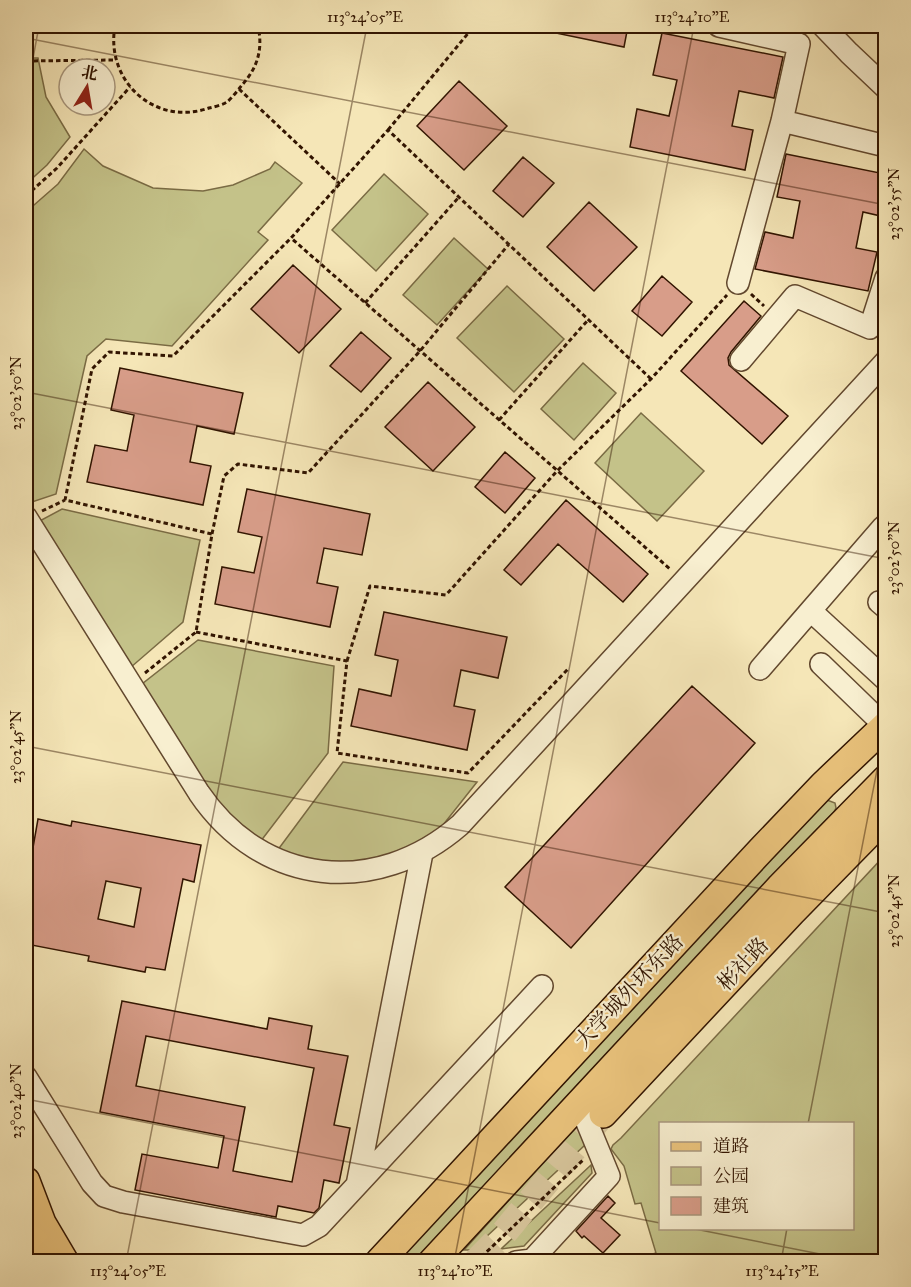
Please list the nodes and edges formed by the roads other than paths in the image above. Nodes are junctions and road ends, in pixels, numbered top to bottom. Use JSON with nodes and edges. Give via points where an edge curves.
{"nodes":[{"id":1,"x":719,"y":26,"type":"edge"},
{"id":2,"x":823,"y":26,"type":"edge"},
{"id":3,"x":885,"y":88,"type":"edge"},
{"id":4,"x":782,"y":121,"type":"junction"},
{"id":5,"x":885,"y":147,"type":"edge"},
{"id":6,"x":885,"y":278,"type":"edge"},
{"id":7,"x":738,"y":283,"type":"road end"},
{"id":8,"x":741,"y":360,"type":"dead end"},
{"id":9,"x":885,"y":362,"type":"edge"},
{"id":10,"x":30,"y":516,"type":"edge"},
{"id":11,"x":885,"y":529,"type":"edge"},
{"id":12,"x":811,"y":610,"type":"junction"},
{"id":13,"x":821,"y":664,"type":"dead end"},
{"id":14,"x":760,"y":669,"type":"dead end"},
{"id":15,"x":885,"y":680,"type":"edge"},
{"id":16,"x":885,"y":726,"type":"edge"},
{"id":17,"x":885,"y":779,"type":"edge"},
{"id":18,"x":824,"y":785,"type":"junction"},
{"id":19,"x":852,"y":811,"type":"junction"},
{"id":20,"x":885,"y":816,"type":"edge"},
{"id":21,"x":422,"y":853,"type":"junction"},
{"id":22,"x":542,"y":986,"type":"dead end"},
{"id":23,"x":26,"y":1077,"type":"edge"},
{"id":24,"x":591,"y":1109,"type":"junction"},
{"id":25,"x":26,"y":1181,"type":"edge"},
{"id":26,"x":357,"y":1185,"type":"junction"},
{"id":27,"x":26,"y":1200,"type":"edge"},
{"id":28,"x":34,"y":1232,"type":"edge"},
{"id":29,"x":38,"y":1262,"type":"edge"},
{"id":30,"x":65,"y":1262,"type":"edge"},
{"id":31,"x":379,"y":1262,"type":"edge"},
{"id":32,"x":432,"y":1262,"type":"edge"},
{"id":33,"x":516,"y":1262,"type":"edge"}],
"edges":[{"from":1,"to":4,"type":"street","via":[[798,44]]},
{"from":2,"to":3,"type":"street"},
{"from":4,"to":5,"type":"street"},
{"from":4,"to":7,"type":"street"},
{"from":6,"to":8,"type":"street","via":[[870,328],[795,296]]},
{"from":9,"to":21,"type":"street","via":[[471,814]]},
{"from":10,"to":21,"type":"street","via":[[198,793],[233,833],[280,860],[328,872],[381,868]]},
{"from":11,"to":12,"type":"street"},
{"from":12,"to":14,"type":"street"},
{"from":12,"to":15,"type":"street"},
{"from":13,"to":16,"type":"street"},
{"from":16,"to":18,"type":"main road","name":"大学城外环东路"},
{"from":17,"to":19,"type":"main road","name":"大学城外环东路"},
{"from":18,"to":19,"type":"main road","via":[[845,796]]},
{"from":18,"to":31,"type":"main road","name":"大学城外环东路"},
{"from":19,"to":24,"type":"main road","name":"大学城外环东路"},
{"from":20,"to":24,"type":"main road","name":"彬社路"},
{"from":21,"to":26,"type":"street"},
{"from":22,"to":26,"type":"street"},
{"from":23,"to":26,"type":"street","via":[[96,1188],[110,1198],[303,1235],[319,1226]]},
{"from":24,"to":32,"type":"main road","name":"大学城外环东路"},
{"from":24,"to":33,"type":"street","via":[[609,1176],[532,1260]]},
{"from":25,"to":28,"type":"main road"},
{"from":27,"to":28,"type":"street"},
{"from":28,"to":29,"type":"main road"},
{"from":28,"to":30,"type":"main road"}]}
